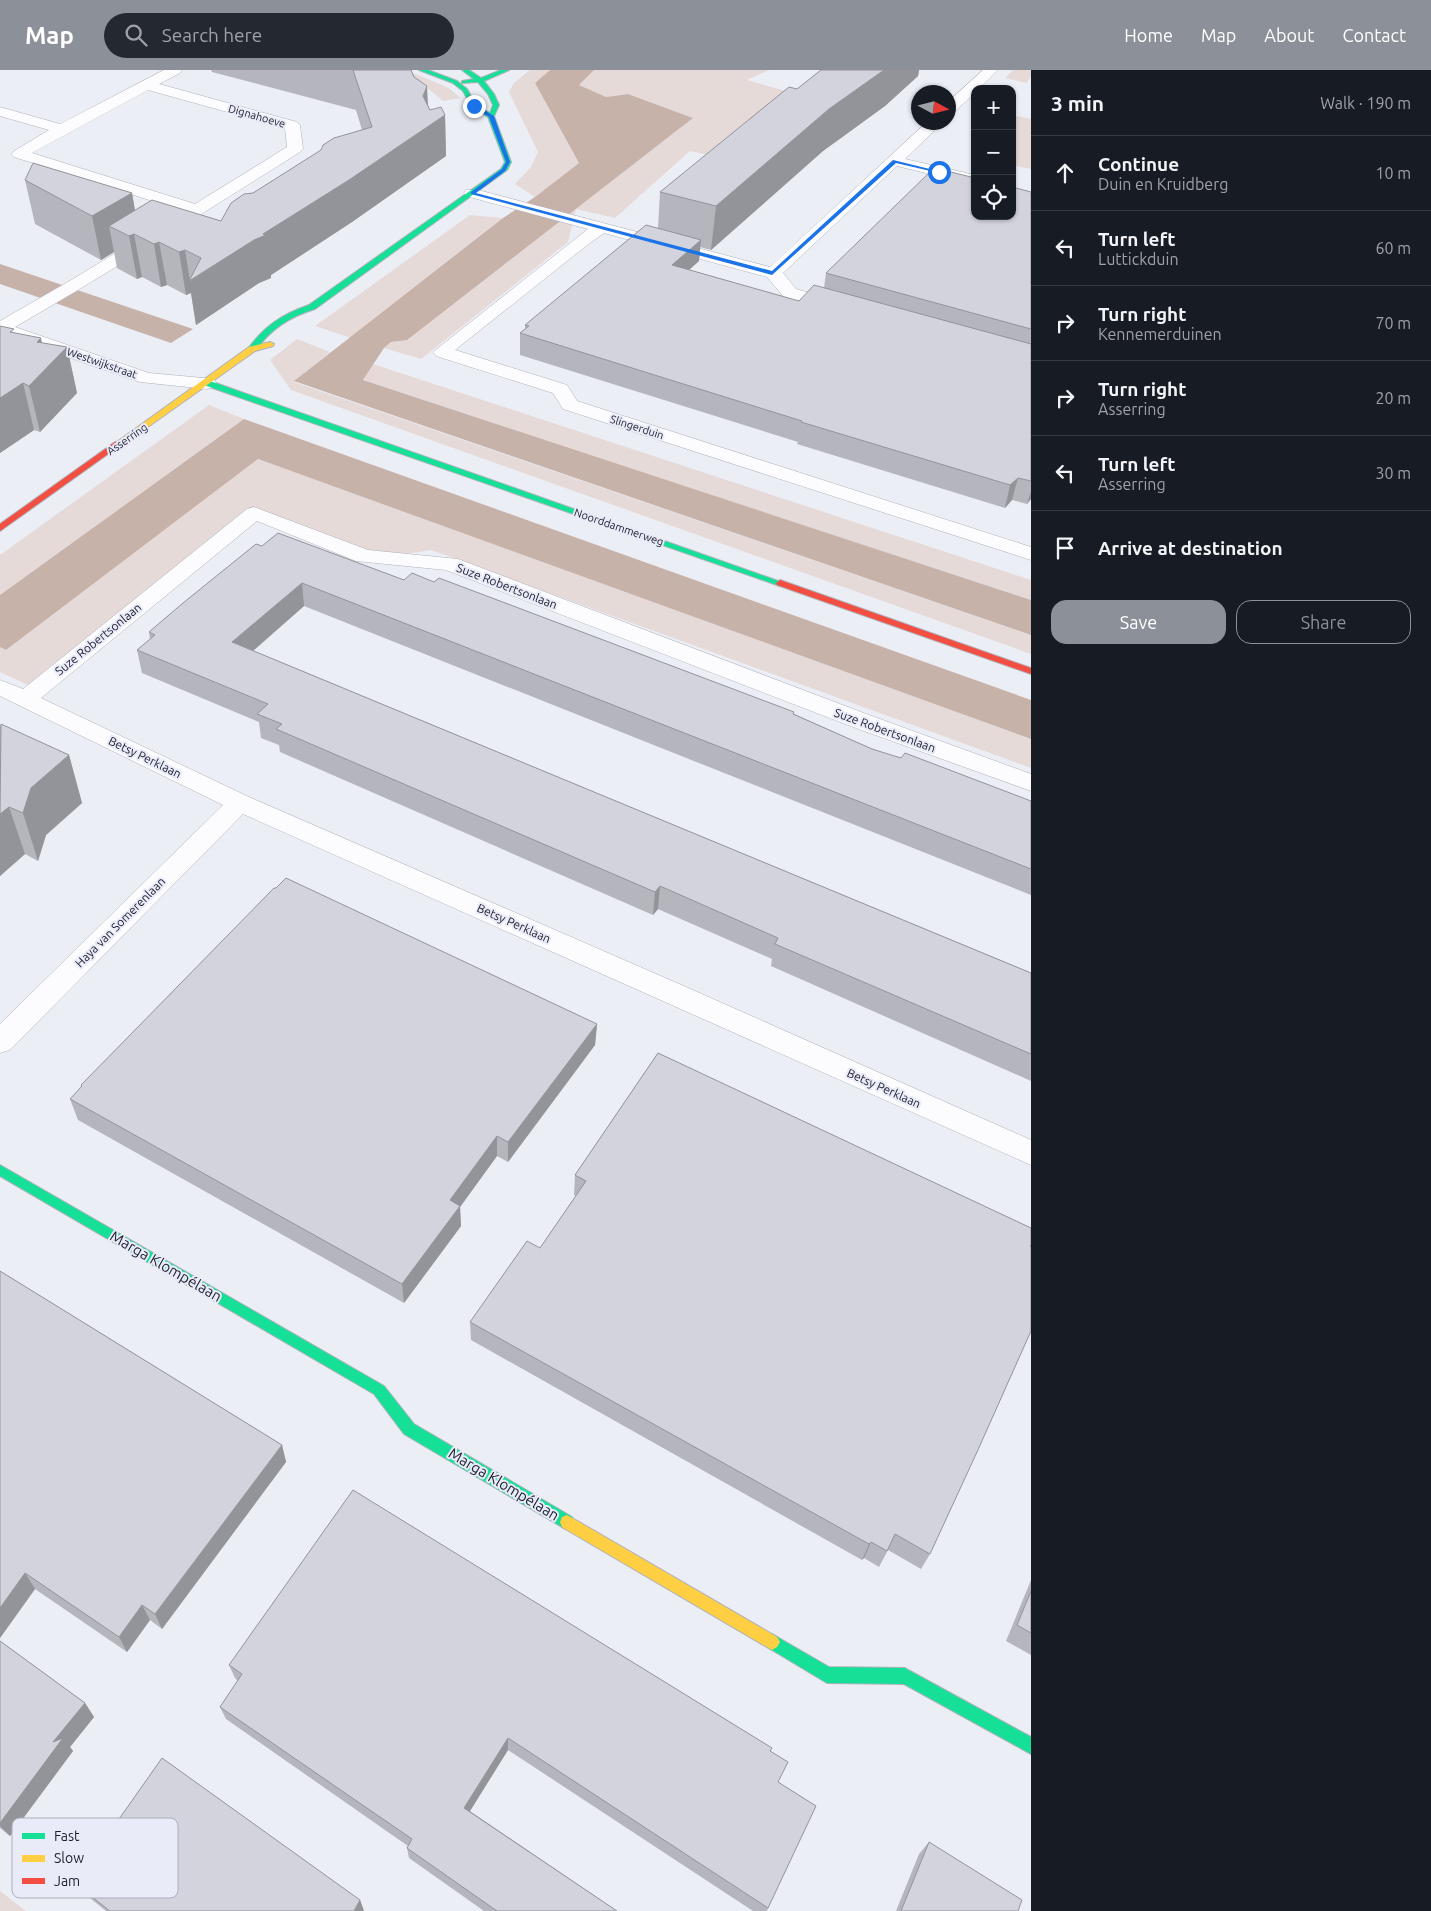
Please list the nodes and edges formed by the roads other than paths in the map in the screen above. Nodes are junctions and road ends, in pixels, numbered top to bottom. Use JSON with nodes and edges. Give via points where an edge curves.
{"nodes":[{"id":1,"x":175,"y":70,"type":"edge"},
{"id":2,"x":422,"y":70,"type":"edge"},
{"id":3,"x":467,"y":70,"type":"edge"},
{"id":4,"x":506,"y":70,"type":"edge"},
{"id":5,"x":991,"y":70,"type":"edge"},
{"id":6,"x":481,"y":80,"type":"junction"},
{"id":7,"x":455,"y":82,"type":"junction"},
{"id":8,"x":147,"y":85,"type":"junction"},
{"id":9,"x":956,"y":103,"type":"edge"},
{"id":10,"x":0,"y":111,"type":"edge"},
{"id":11,"x":491,"y":116,"type":"junction"},
{"id":12,"x":62,"y":129,"type":"junction"},
{"id":13,"x":928,"y":130,"type":"edge"},
{"id":14,"x":895,"y":161,"type":"junction"},
{"id":15,"x":971,"y":179,"type":"edge"},
{"id":16,"x":472,"y":193,"type":"junction"},
{"id":17,"x":198,"y":210,"type":"junction"},
{"id":18,"x":601,"y":228,"type":"junction"},
{"id":19,"x":772,"y":273,"type":"junction"},
{"id":20,"x":312,"y":307,"type":"junction"},
{"id":21,"x":859,"y":312,"type":"edge"},
{"id":22,"x":306,"y":320,"type":"dead end"},
{"id":23,"x":0,"y":328,"type":"edge"},
{"id":24,"x":284,"y":339,"type":"dead end"},
{"id":25,"x":252,"y":349,"type":"junction"},
{"id":26,"x":207,"y":383,"type":"junction"},
{"id":27,"x":0,"y":528,"type":"edge"},
{"id":28,"x":1031,"y":554,"type":"edge"},
{"id":29,"x":1031,"y":671,"type":"edge"},
{"id":30,"x":0,"y":687,"type":"edge"},
{"id":31,"x":25,"y":699,"type":"junction"},
{"id":32,"x":1031,"y":783,"type":"edge"},
{"id":33,"x":240,"y":803,"type":"junction"},
{"id":34,"x":0,"y":1042,"type":"edge"},
{"id":35,"x":1031,"y":1153,"type":"edge"},
{"id":36,"x":0,"y":1170,"type":"edge"},
{"id":37,"x":1031,"y":1746,"type":"edge"}],
"edges":[{"from":1,"to":8,"type":"street"},
{"from":2,"to":7,"type":"street"},
{"from":3,"to":6,"type":"street","name":"Asserring"},
{"from":3,"to":7,"type":"street"},
{"from":4,"to":6,"type":"street"},
{"from":5,"to":9,"type":"street"},
{"from":6,"to":7,"type":"street"},
{"from":6,"to":11,"type":"street","name":"Asserring","via":[[495,99]]},
{"from":7,"to":11,"type":"street","via":[[474,106]]},
{"from":8,"to":12,"type":"street"},
{"from":8,"to":17,"type":"street","name":"Dignahoeve","via":[[292,126],[295,149]]},
{"from":10,"to":12,"type":"street"},
{"from":11,"to":16,"type":"street","name":"Asserring","via":[[508,162],[504,170]]},
{"from":12,"to":17,"type":"street","via":[[19,154]]},
{"from":13,"to":14,"type":"street"},
{"from":14,"to":15,"type":"street"},
{"from":14,"to":19,"type":"street"},
{"from":16,"to":18,"type":"street"},
{"from":16,"to":20,"type":"street","name":"Asserring"},
{"from":17,"to":23,"type":"street","name":"Dignahoeve"},
{"from":18,"to":19,"type":"street"},
{"from":18,"to":28,"type":"street","name":"Slingerduin","via":[[442,352],[560,389],[570,405]]},
{"from":19,"to":21,"type":"street","via":[[790,293]]},
{"from":20,"to":22,"type":"street","name":"Asserring"},
{"from":20,"to":25,"type":"street","name":"Asserring","via":[[280,319],[263,331]]},
{"from":23,"to":26,"type":"street","name":"Westwijkstraat","via":[[147,378]]},
{"from":24,"to":25,"type":"street","name":"Asserring"},
{"from":25,"to":26,"type":"street","name":"Asserring"},
{"from":26,"to":27,"type":"street","name":"Asserring"},
{"from":26,"to":29,"type":"street","name":"Noorddammerweg"},
{"from":30,"to":31,"type":"street","name":"Betsy Perklaan"},
{"from":31,"to":32,"type":"street","name":"Suze Robertsonlaan","via":[[254,513],[364,556],[450,564]]},
{"from":31,"to":33,"type":"street","name":"Betsy Perklaan"},
{"from":33,"to":34,"type":"street","name":"Haya van Somerenlaan"},
{"from":33,"to":35,"type":"street","name":"Betsy Perklaan"},
{"from":36,"to":37,"type":"street","name":"Marga Klompélaan","via":[[379,1390],[410,1429],[826,1675],[905,1676]]}]}
